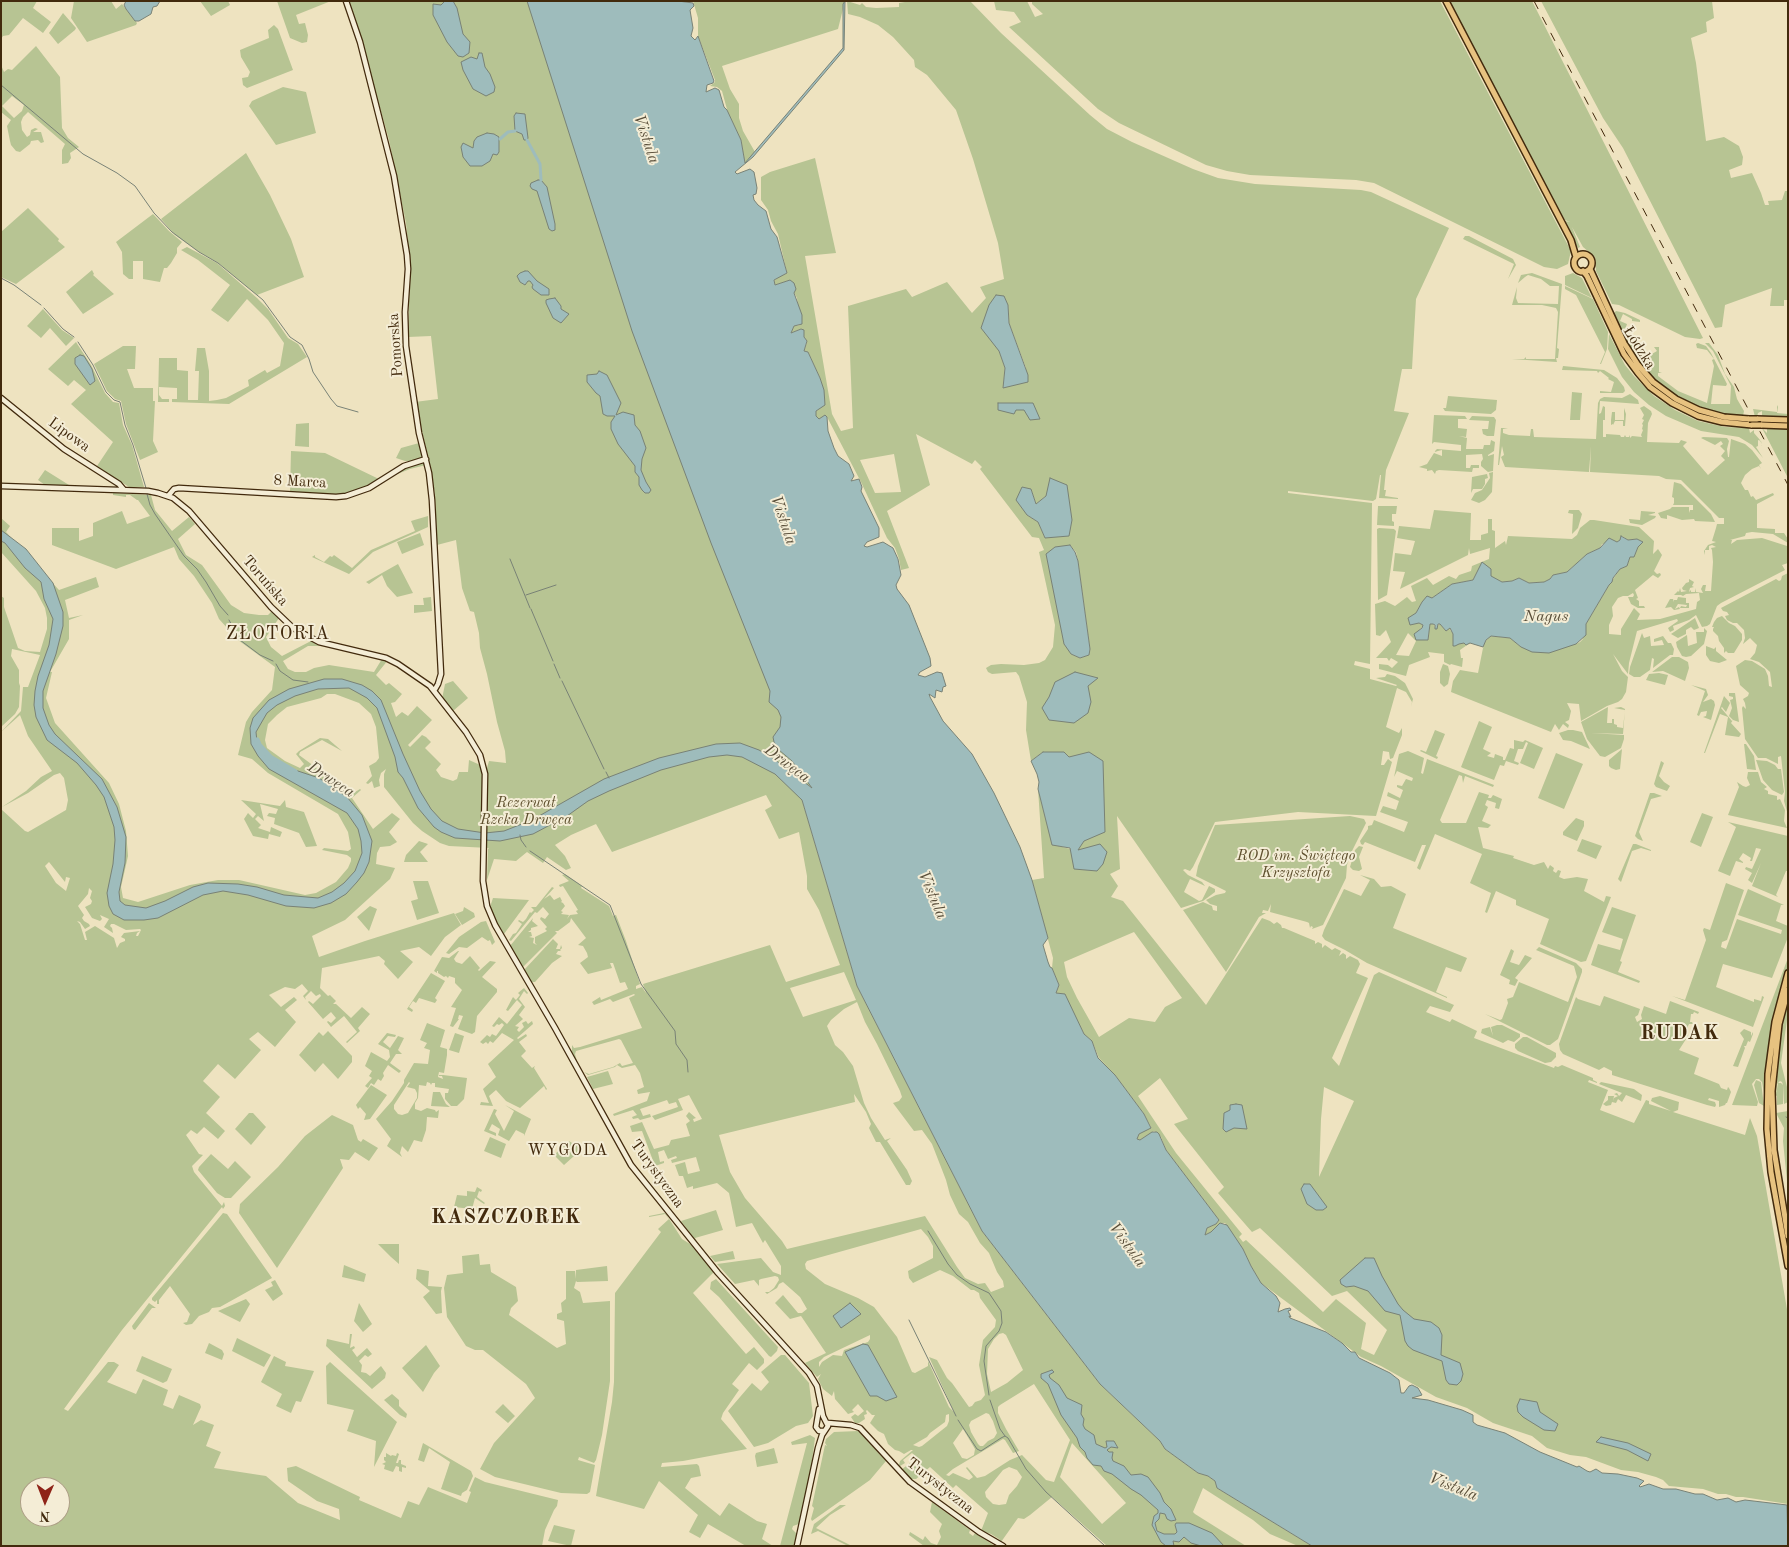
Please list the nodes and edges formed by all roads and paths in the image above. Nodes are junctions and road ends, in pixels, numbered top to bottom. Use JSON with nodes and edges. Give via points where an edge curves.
{"nodes":[{"id":1,"x":346,"y":1,"type":"edge"},
{"id":2,"x":1446,"y":1,"type":"edge"},
{"id":3,"x":1571,"y":240,"type":"junction"},
{"id":4,"x":1582,"y":254,"type":"junction"},
{"id":5,"x":1576,"y":257,"type":"junction"},
{"id":6,"x":1590,"y":268,"type":"junction"},
{"id":7,"x":1583,"y":271,"type":"junction"},
{"id":8,"x":1,"y":398,"type":"edge"},
{"id":9,"x":1788,"y":420,"type":"edge"},
{"id":10,"x":1788,"y":426,"type":"edge"},
{"id":11,"x":426,"y":459,"type":"junction"},
{"id":12,"x":1,"y":486,"type":"edge"},
{"id":13,"x":124,"y":490,"type":"junction"},
{"id":14,"x":168,"y":496,"type":"junction"},
{"id":15,"x":434,"y":691,"type":"junction"},
{"id":16,"x":484,"y":858,"type":"joint"},
{"id":17,"x":1788,"y":973,"type":"edge"},
{"id":18,"x":1788,"y":990,"type":"edge"},
{"id":19,"x":1769,"y":1105,"type":"junction"},
{"id":20,"x":1788,"y":1236,"type":"edge"},
{"id":21,"x":1788,"y":1266,"type":"edge"},
{"id":22,"x":820,"y":1400,"type":"junction"},
{"id":23,"x":818,"y":1422,"type":"junction"},
{"id":24,"x":826,"y":1426,"type":"junction"},
{"id":25,"x":818,"y":1430,"type":"junction"},
{"id":26,"x":818,"y":1448,"type":"junction"},
{"id":27,"x":797,"y":1546,"type":"edge"},
{"id":28,"x":1003,"y":1546,"type":"edge"}],
"edges":[{"from":1,"to":11,"type":"main road","name":"Pomorska","via":[[365,61],[397,194],[408,269],[406,346]]},
{"from":2,"to":3,"type":"main road"},
{"from":3,"to":4,"type":"main road"},
{"from":3,"to":5,"type":"main road"},
{"from":4,"to":5,"type":"main road"},
{"from":4,"to":6,"type":"main road","via":[[1590,258]]},
{"from":5,"to":7,"type":"main road","via":[[1575,266]]},
{"from":6,"to":7,"type":"main road"},
{"from":6,"to":9,"type":"main road","name":"Łódzka","bridge":true,"via":[[1624,343],[1653,382],[1676,399],[1699,410],[1721,416]]},
{"from":7,"to":10,"type":"main road","name":"Łódzka","bridge":true,"via":[[1624,354],[1650,387],[1676,406],[1698,416],[1722,422]]},
{"from":8,"to":13,"type":"main road","name":"Lipowa","via":[[64,449],[120,484]]},
{"from":11,"to":14,"type":"main road","name":"8 Marca","via":[[404,466],[369,488],[346,496],[177,488]]},
{"from":11,"to":15,"type":"main road","name":"Pomorska","via":[[432,500],[441,674]]},
{"from":12,"to":13,"type":"main road","name":"Toruńska"},
{"from":13,"to":14,"type":"main road","name":"Toruńska","via":[[158,492]]},
{"from":14,"to":15,"type":"main road","name":"Toruńska","via":[[189,510],[271,607],[293,628],[319,642],[389,659]]},
{"from":15,"to":16,"type":"main road","name":"Toruńska","via":[[480,755],[485,780]]},
{"from":16,"to":22,"type":"main road","name":"Turystyczna","via":[[484,887],[490,913],[631,1165],[718,1273],[811,1375]]},
{"from":17,"to":19,"type":"main road","via":[[1770,1051]]},
{"from":18,"to":19,"type":"main road","via":[[1779,1024]]},
{"from":19,"to":20,"type":"main road","via":[[1776,1171]]},
{"from":19,"to":21,"type":"main road","via":[[1771,1172]]},
{"from":22,"to":23,"type":"main road","name":"Turystyczna"},
{"from":22,"to":24,"type":"main road","name":"Turystyczna"},
{"from":23,"to":24,"type":"main road","via":[[822,1420]]},
{"from":23,"to":25,"type":"main road","name":"Turystyczna"},
{"from":24,"to":25,"type":"main road"},
{"from":24,"to":26,"type":"main road"},
{"from":24,"to":28,"type":"main road","name":"Turystyczna","via":[[853,1425],[860,1428],[910,1482]]},
{"from":25,"to":26,"type":"main road","name":"Turystyczna"},
{"from":26,"to":27,"type":"main road"}]}
